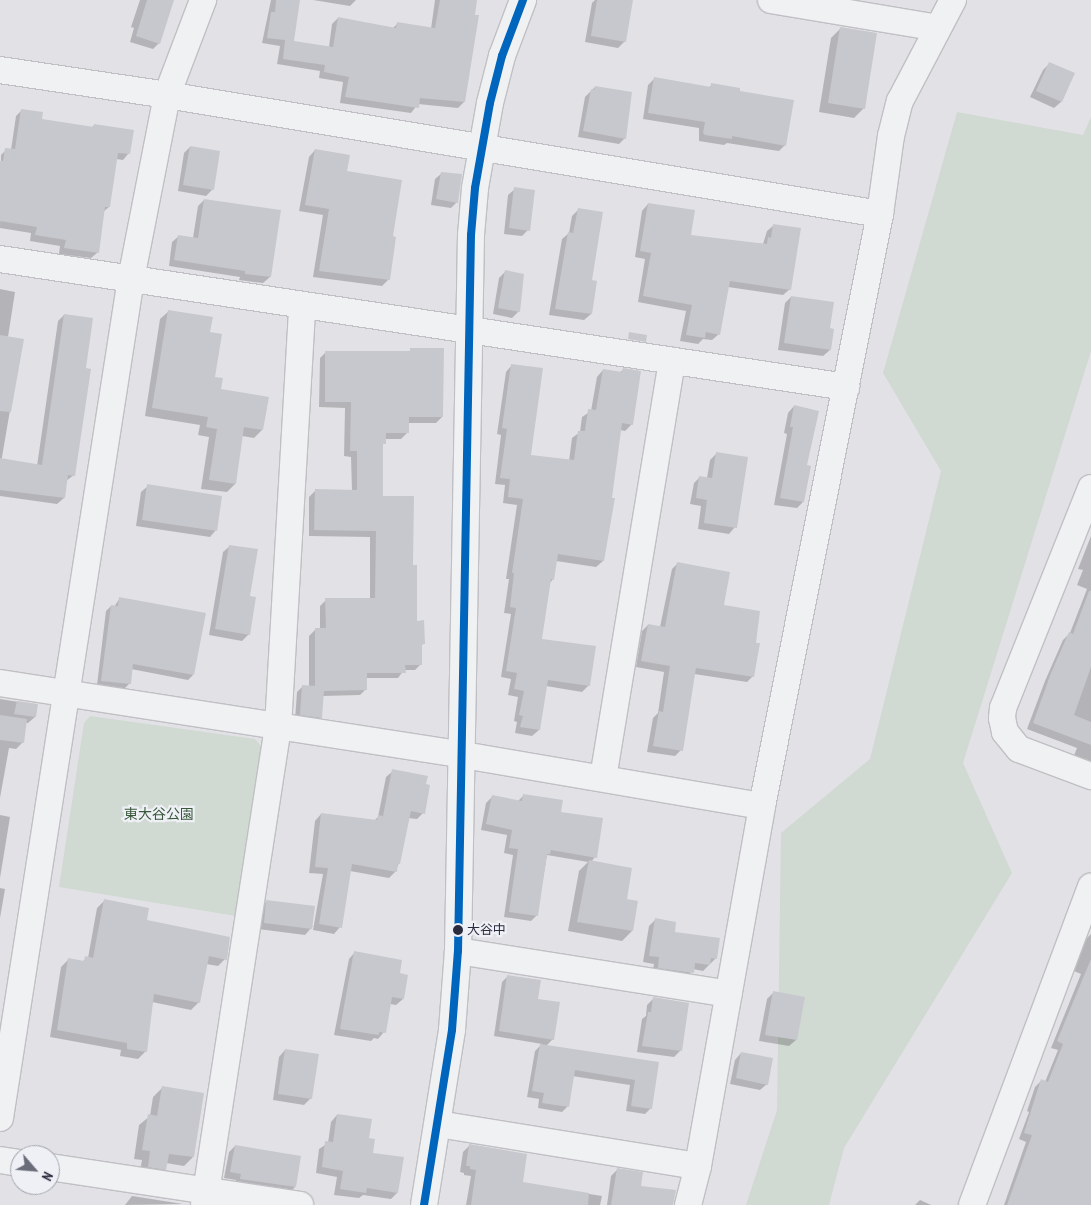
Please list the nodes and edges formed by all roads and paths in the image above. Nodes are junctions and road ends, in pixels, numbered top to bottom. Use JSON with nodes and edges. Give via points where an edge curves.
{"nodes":[{"id":1,"x":203,"y":0,"type":"edge"},
{"id":2,"x":523,"y":0,"type":"edge"},
{"id":3,"x":771,"y":0,"type":"edge"},
{"id":4,"x":953,"y":0,"type":"edge"},
{"id":5,"x":938,"y":28,"type":"junction"},
{"id":6,"x":0,"y":70,"type":"edge"},
{"id":7,"x":167,"y":95,"type":"junction"},
{"id":8,"x":481,"y":148,"type":"junction"},
{"id":9,"x":880,"y":214,"type":"junction"},
{"id":10,"x":0,"y":259,"type":"edge"},
{"id":11,"x":131,"y":279,"type":"junction"},
{"id":12,"x":302,"y":306,"type":"junction"},
{"id":13,"x":469,"y":330,"type":"junction"},
{"id":14,"x":672,"y":361,"type":"junction"},
{"id":15,"x":846,"y":387,"type":"junction"},
{"id":16,"x":1091,"y":488,"type":"edge"},
{"id":17,"x":0,"y":683,"type":"edge"},
{"id":18,"x":67,"y":694,"type":"junction"},
{"id":19,"x":278,"y":727,"type":"junction"},
{"id":20,"x":463,"y":755,"type":"junction"},
{"id":21,"x":1091,"y":776,"type":"edge"},
{"id":22,"x":603,"y":778,"type":"junction"},
{"id":23,"x":762,"y":806,"type":"junction"},
{"id":24,"x":1091,"y":887,"type":"edge"},
{"id":25,"x":458,"y":951,"type":"junction"},
{"id":26,"x":729,"y":994,"type":"junction"},
{"id":27,"x":0,"y":1118,"type":"edge"},
{"id":28,"x":438,"y":1124,"type":"junction"},
{"id":29,"x":698,"y":1166,"type":"junction"},
{"id":30,"x":60,"y":1169,"type":"edge"},
{"id":31,"x":206,"y":1197,"type":"edge"},
{"id":32,"x":300,"y":1205,"type":"edge"},
{"id":33,"x":424,"y":1205,"type":"edge"},
{"id":34,"x":688,"y":1205,"type":"edge"},
{"id":35,"x":972,"y":1205,"type":"edge"}],
"edges":[{"from":1,"to":7,"type":"street"},
{"from":2,"to":8,"type":"street","via":[[502,56]]},
{"from":3,"to":5,"type":"street"},
{"from":4,"to":5,"type":"street"},
{"from":5,"to":9,"type":"street","via":[[900,101],[891,136]]},
{"from":6,"to":7,"type":"street"},
{"from":7,"to":8,"type":"street"},
{"from":7,"to":11,"type":"street"},
{"from":8,"to":9,"type":"street"},
{"from":8,"to":13,"type":"street","via":[[471,235]]},
{"from":9,"to":15,"type":"street"},
{"from":10,"to":11,"type":"street"},
{"from":11,"to":12,"type":"street"},
{"from":11,"to":18,"type":"street"},
{"from":12,"to":13,"type":"street"},
{"from":12,"to":19,"type":"street"},
{"from":13,"to":14,"type":"street"},
{"from":13,"to":20,"type":"street"},
{"from":14,"to":15,"type":"street"},
{"from":14,"to":22,"type":"street"},
{"from":15,"to":23,"type":"street"},
{"from":16,"to":21,"type":"street","via":[[1003,708],[1002,718],[1005,732],[1019,749]]},
{"from":17,"to":18,"type":"street"},
{"from":18,"to":19,"type":"street"},
{"from":18,"to":27,"type":"street"},
{"from":19,"to":20,"type":"street"},
{"from":19,"to":31,"type":"street"},
{"from":20,"to":22,"type":"street"},
{"from":20,"to":25,"type":"street"},
{"from":22,"to":23,"type":"street"},
{"from":23,"to":26,"type":"street"},
{"from":24,"to":35,"type":"street"},
{"from":25,"to":26,"type":"street"},
{"from":25,"to":28,"type":"street","via":[[452,1030]]},
{"from":26,"to":29,"type":"street"},
{"from":28,"to":29,"type":"street"},
{"from":28,"to":33,"type":"street"},
{"from":29,"to":34,"type":"street"},
{"from":30,"to":31,"type":"street"},
{"from":31,"to":32,"type":"street"}]}
